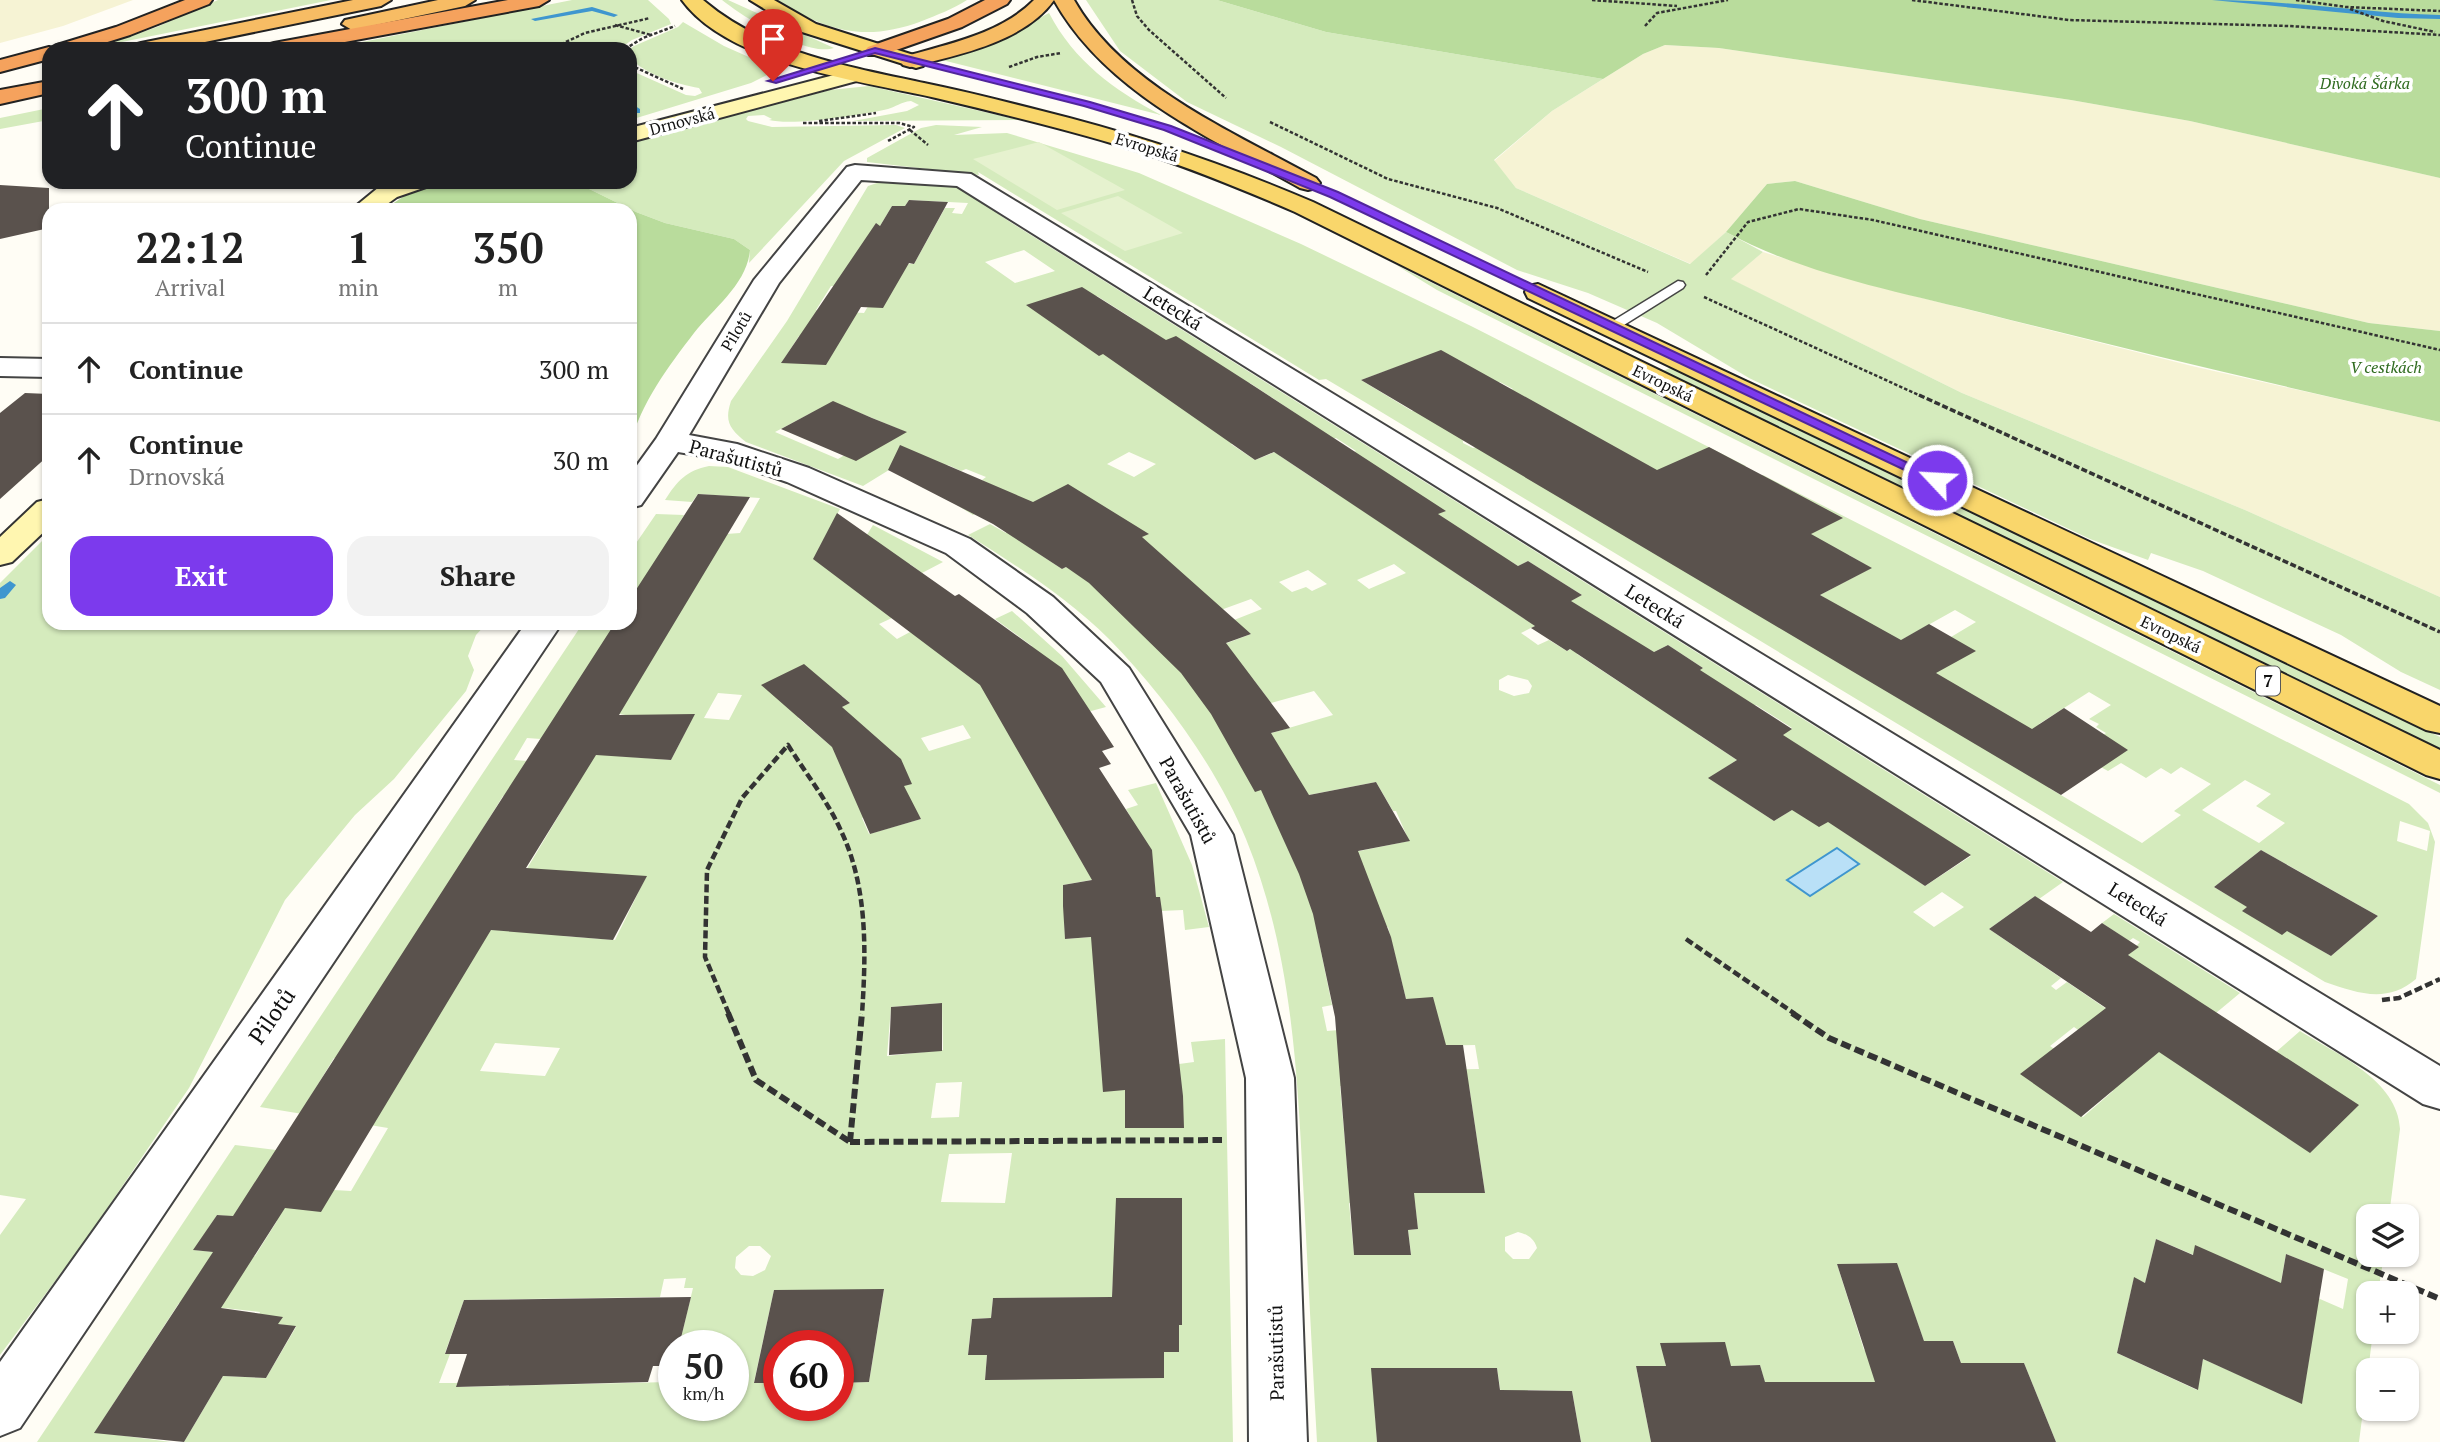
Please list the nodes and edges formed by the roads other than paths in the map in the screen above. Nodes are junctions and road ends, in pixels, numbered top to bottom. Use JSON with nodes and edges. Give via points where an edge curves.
{"nodes":[{"id":1,"x":202,"y":0,"type":"edge"},
{"id":2,"x":381,"y":0,"type":"edge"},
{"id":3,"x":465,"y":0,"type":"edge"},
{"id":4,"x":539,"y":0,"type":"edge"},
{"id":5,"x":692,"y":0,"type":"edge"},
{"id":6,"x":760,"y":0,"type":"edge"},
{"id":7,"x":1000,"y":0,"type":"edge"},
{"id":8,"x":1045,"y":0,"type":"edge"},
{"id":9,"x":1064,"y":0,"type":"edge"},
{"id":10,"x":87,"y":42,"type":"edge"},
{"id":11,"x":175,"y":42,"type":"edge"},
{"id":12,"x":266,"y":42,"type":"edge"},
{"id":13,"x":312,"y":42,"type":"edge"},
{"id":14,"x":875,"y":51,"type":"junction"},
{"id":15,"x":42,"y":55,"type":"edge"},
{"id":16,"x":910,"y":61,"type":"junction"},
{"id":17,"x":0,"y":66,"type":"edge"},
{"id":18,"x":823,"y":66,"type":"junction"},
{"id":19,"x":42,"y":69,"type":"edge"},
{"id":20,"x":957,"y":72,"type":"dead end"},
{"id":21,"x":857,"y":75,"type":"junction"},
{"id":22,"x":0,"y":78,"type":"edge"},
{"id":23,"x":42,"y":90,"type":"edge"},
{"id":24,"x":0,"y":98,"type":"edge"},
{"id":25,"x":637,"y":122,"type":"edge"},
{"id":26,"x":1168,"y":128,"type":"dead end"},
{"id":27,"x":637,"y":133,"type":"edge"},
{"id":28,"x":855,"y":172,"type":"joint"},
{"id":29,"x":1308,"y":183,"type":"junction"},
{"id":30,"x":397,"y":189,"type":"edge"},
{"id":31,"x":1334,"y":194,"type":"dead end"},
{"id":32,"x":373,"y":203,"type":"edge"},
{"id":33,"x":1515,"y":281,"type":"dead end"},
{"id":34,"x":1678,"y":285,"type":"road end"},
{"id":35,"x":1611,"y":327,"type":"junction"},
{"id":36,"x":0,"y":366,"type":"edge"},
{"id":37,"x":42,"y":368,"type":"edge"},
{"id":38,"x":670,"y":441,"type":"junction"},
{"id":39,"x":637,"y":484,"type":"edge"},
{"id":40,"x":42,"y":516,"type":"edge"},
{"id":41,"x":0,"y":555,"type":"edge"},
{"id":42,"x":539,"y":630,"type":"edge"},
{"id":43,"x":2440,"y":721,"type":"edge"},
{"id":44,"x":2440,"y":766,"type":"edge"},
{"id":45,"x":2440,"y":1090,"type":"edge"},
{"id":46,"x":0,"y":1409,"type":"edge"},
{"id":47,"x":1278,"y":1442,"type":"edge"}],
"edges":[{"from":1,"to":10,"type":"highway"},
{"from":2,"to":11,"type":"highway"},
{"from":3,"to":12,"type":"highway"},
{"from":4,"to":13,"type":"highway"},
{"from":5,"to":18,"type":"main road","number":"7","via":[[711,17],[750,39]]},
{"from":6,"to":14,"type":"main road","via":[[809,27]]},
{"from":7,"to":14,"type":"highway","via":[[955,23]]},
{"from":8,"to":16,"type":"highway","via":[[1029,16],[1007,27]]},
{"from":9,"to":29,"type":"highway","via":[[1092,45],[1130,79]]},
{"from":14,"to":16,"type":"main road"},
{"from":14,"to":18,"type":"main road"},
{"from":15,"to":17,"type":"highway"},
{"from":16,"to":20,"type":"main road"},
{"from":16,"to":21,"type":"main road"},
{"from":18,"to":21,"type":"main road","number":"7"},
{"from":18,"to":25,"type":"main road","name":"Drnovská"},
{"from":19,"to":22,"type":"highway"},
{"from":21,"to":27,"type":"main road","name":"Drnovská"},
{"from":21,"to":44,"type":"main road","name":"Evropská","number":"7","via":[[1095,131],[1184,158],[1304,206]]},
{"from":23,"to":24,"type":"highway"},
{"from":26,"to":29,"type":"main road","name":"Evropská"},
{"from":28,"to":38,"type":"street","name":"Pilotů","via":[[767,280]]},
{"from":28,"to":45,"type":"street","name":"Letecká","via":[[963,179]]},
{"from":29,"to":31,"type":"main road","name":"Evropská"},
{"from":30,"to":32,"type":"main road"},
{"from":33,"to":35,"type":"main road","name":"Evropská","number":"7"},
{"from":34,"to":35,"type":"lane"},
{"from":35,"to":43,"type":"main road","name":"Evropská","number":"7"},
{"from":36,"to":37,"type":"street"},
{"from":38,"to":39,"type":"street","name":"Pilotů"},
{"from":38,"to":47,"type":"street","name":"Parašutistů","via":[[726,451],[798,475],[958,546],[1040,605],[1116,676],[1212,835],[1270,1079]]},
{"from":40,"to":41,"type":"main road"},
{"from":42,"to":46,"type":"street","name":"Pilotů"}]}
